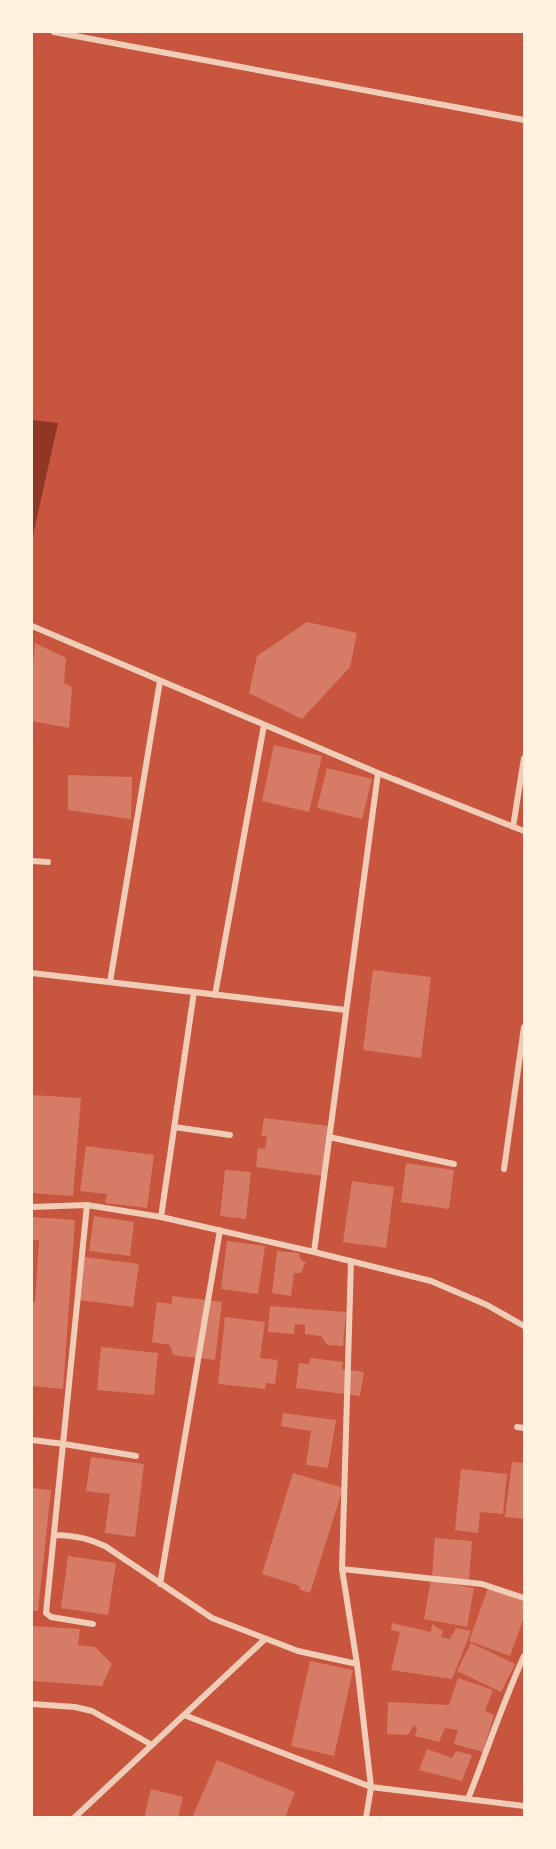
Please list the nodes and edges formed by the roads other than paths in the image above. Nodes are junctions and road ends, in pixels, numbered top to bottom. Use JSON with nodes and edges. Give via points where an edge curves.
{"nodes":[{"id":1,"x":54,"y":32,"type":"edge"},
{"id":2,"x":525,"y":120,"type":"edge"},
{"id":3,"x":32,"y":626,"type":"edge"},
{"id":4,"x":160,"y":681,"type":"junction"},
{"id":5,"x":264,"y":725,"type":"junction"},
{"id":6,"x":525,"y":759,"type":"edge"},
{"id":7,"x":378,"y":773,"type":"junction"},
{"id":8,"x":513,"y":827,"type":"junction"},
{"id":9,"x":525,"y":831,"type":"edge"},
{"id":10,"x":32,"y":861,"type":"edge"},
{"id":11,"x":48,"y":862,"type":"dead end"},
{"id":12,"x":32,"y":973,"type":"edge"},
{"id":13,"x":110,"y":982,"type":"junction"},
{"id":14,"x":194,"y":992,"type":"junction"},
{"id":15,"x":215,"y":995,"type":"junction"},
{"id":16,"x":346,"y":1010,"type":"junction"},
{"id":17,"x":525,"y":1027,"type":"edge"},
{"id":18,"x":174,"y":1127,"type":"junction"},
{"id":19,"x":230,"y":1135,"type":"dead end"},
{"id":20,"x":329,"y":1137,"type":"junction"},
{"id":21,"x":454,"y":1164,"type":"dead end"},
{"id":22,"x":504,"y":1169,"type":"dead end"},
{"id":23,"x":87,"y":1205,"type":"junction"},
{"id":24,"x":32,"y":1207,"type":"edge"},
{"id":25,"x":161,"y":1216,"type":"junction"},
{"id":26,"x":219,"y":1230,"type":"junction"},
{"id":27,"x":314,"y":1251,"type":"junction"},
{"id":28,"x":351,"y":1261,"type":"junction"},
{"id":29,"x":525,"y":1326,"type":"edge"},
{"id":30,"x":517,"y":1427,"type":"dead end"},
{"id":31,"x":525,"y":1428,"type":"edge"},
{"id":32,"x":32,"y":1440,"type":"edge"},
{"id":33,"x":64,"y":1444,"type":"junction"},
{"id":34,"x":136,"y":1456,"type":"dead end"},
{"id":35,"x":55,"y":1535,"type":"junction"},
{"id":36,"x":342,"y":1569,"type":"junction"},
{"id":37,"x":160,"y":1584,"type":"junction"},
{"id":38,"x":525,"y":1598,"type":"edge"},
{"id":39,"x":93,"y":1624,"type":"dead end"},
{"id":40,"x":266,"y":1639,"type":"junction"},
{"id":41,"x":525,"y":1656,"type":"edge"},
{"id":42,"x":357,"y":1664,"type":"junction"},
{"id":43,"x":32,"y":1704,"type":"edge"},
{"id":44,"x":184,"y":1715,"type":"junction"},
{"id":45,"x":152,"y":1745,"type":"junction"},
{"id":46,"x":371,"y":1787,"type":"junction"},
{"id":47,"x":468,"y":1799,"type":"junction"},
{"id":48,"x":525,"y":1806,"type":"edge"},
{"id":49,"x":74,"y":1818,"type":"edge"},
{"id":50,"x":366,"y":1818,"type":"edge"}],
"edges":[{"from":1,"to":2,"type":"street"},
{"from":3,"to":4,"type":"street"},
{"from":4,"to":5,"type":"street"},
{"from":4,"to":13,"type":"street"},
{"from":5,"to":7,"type":"street"},
{"from":5,"to":15,"type":"street"},
{"from":6,"to":8,"type":"street"},
{"from":7,"to":8,"type":"street"},
{"from":7,"to":16,"type":"street"},
{"from":8,"to":9,"type":"street"},
{"from":10,"to":11,"type":"street"},
{"from":12,"to":13,"type":"street"},
{"from":13,"to":14,"type":"street"},
{"from":14,"to":15,"type":"street"},
{"from":14,"to":18,"type":"street"},
{"from":15,"to":16,"type":"street"},
{"from":16,"to":20,"type":"street"},
{"from":17,"to":22,"type":"street"},
{"from":18,"to":19,"type":"street"},
{"from":18,"to":25,"type":"street"},
{"from":20,"to":21,"type":"street"},
{"from":20,"to":27,"type":"street"},
{"from":23,"to":24,"type":"street"},
{"from":23,"to":25,"type":"street"},
{"from":23,"to":33,"type":"street"},
{"from":25,"to":26,"type":"street"},
{"from":26,"to":27,"type":"street"},
{"from":26,"to":37,"type":"street"},
{"from":27,"to":28,"type":"street"},
{"from":28,"to":29,"type":"street","via":[[431,1281]]},
{"from":28,"to":36,"type":"street"},
{"from":30,"to":31,"type":"street"},
{"from":32,"to":33,"type":"street"},
{"from":33,"to":34,"type":"street"},
{"from":33,"to":35,"type":"street"},
{"from":35,"to":37,"type":"street","via":[[89,1538]]},
{"from":35,"to":39,"type":"street","via":[[46,1613]]},
{"from":36,"to":38,"type":"street","via":[[482,1584]]},
{"from":36,"to":42,"type":"street"},
{"from":37,"to":40,"type":"street","via":[[212,1618]]},
{"from":40,"to":42,"type":"street","via":[[298,1651]]},
{"from":40,"to":44,"type":"street"},
{"from":41,"to":47,"type":"street"},
{"from":42,"to":46,"type":"street"},
{"from":43,"to":45,"type":"street","via":[[92,1711]]},
{"from":44,"to":45,"type":"street"},
{"from":44,"to":46,"type":"street"},
{"from":45,"to":49,"type":"street"},
{"from":46,"to":47,"type":"street"},
{"from":46,"to":50,"type":"street"},
{"from":47,"to":48,"type":"street"}]}
